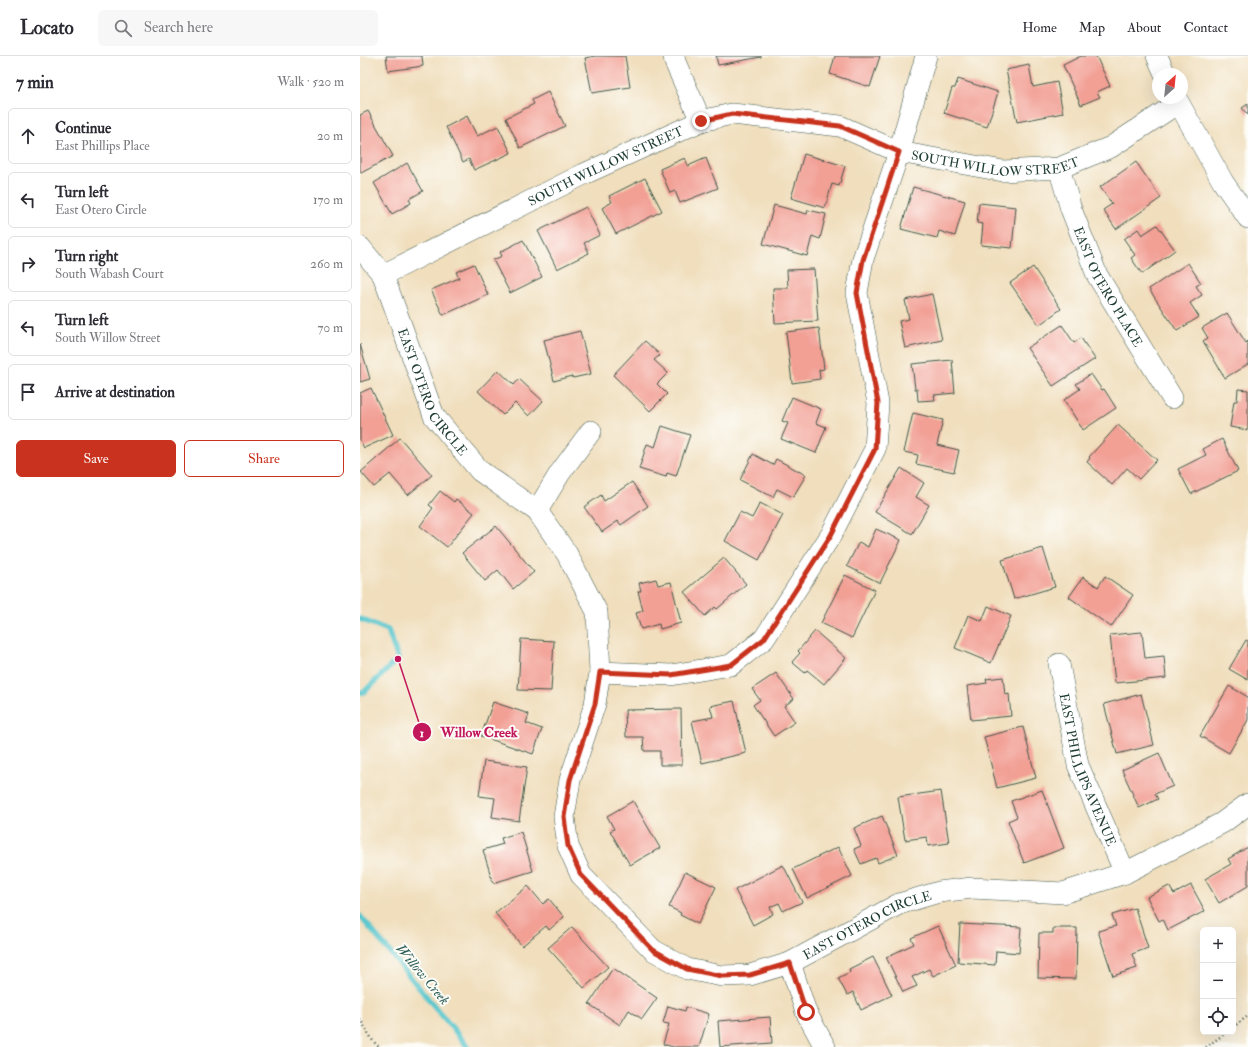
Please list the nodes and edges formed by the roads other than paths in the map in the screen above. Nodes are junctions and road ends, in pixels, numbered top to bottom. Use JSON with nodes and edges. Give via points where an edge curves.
{"nodes":[{"id":1,"x":674,"y":56,"type":"edge"},
{"id":2,"x":926,"y":56,"type":"edge"},
{"id":3,"x":1157,"y":56,"type":"edge"},
{"id":4,"x":1162,"y":68,"type":"edge"},
{"id":5,"x":1173,"y":104,"type":"edge"},
{"id":6,"x":1179,"y":104,"type":"edge"},
{"id":7,"x":701,"y":121,"type":"junction"},
{"id":8,"x":899,"y":152,"type":"junction"},
{"id":9,"x":1059,"y":168,"type":"junction"},
{"id":10,"x":1248,"y":218,"type":"edge"},
{"id":11,"x":360,"y":247,"type":"edge"},
{"id":12,"x":383,"y":275,"type":"junction"},
{"id":13,"x":1172,"y":398,"type":"dead end"},
{"id":14,"x":591,"y":431,"type":"dead end"},
{"id":15,"x":537,"y":511,"type":"junction"},
{"id":16,"x":1059,"y":664,"type":"dead end"},
{"id":17,"x":600,"y":672,"type":"junction"},
{"id":18,"x":1248,"y":804,"type":"edge"},
{"id":19,"x":1125,"y":873,"type":"junction"},
{"id":20,"x":790,"y":963,"type":"junction"},
{"id":21,"x":826,"y":1047,"type":"edge"}],
"edges":[{"from":1,"to":7,"type":"street"},
{"from":2,"to":8,"type":"street"},
{"from":3,"to":4,"type":"street"},
{"from":5,"to":9,"type":"street","name":"SOUTH WILLOW STREET","via":[[1111,146]]},
{"from":6,"to":10,"type":"street","via":[[1223,182]]},
{"from":7,"to":8,"type":"street","name":"SOUTH WILLOW STREET","via":[[732,114],[840,126]]},
{"from":7,"to":12,"type":"street","name":"SOUTH WILLOW STREET","via":[[584,174]]},
{"from":8,"to":9,"type":"street","name":"SOUTH WILLOW STREET","via":[[1003,170]]},
{"from":8,"to":17,"type":"street","via":[[863,260],[857,293],[878,403],[875,449],[831,535],[764,639],[731,665],[671,675]]},
{"from":9,"to":13,"type":"street","name":"EAST OTERO PLACE","via":[[1071,209],[1097,275]]},
{"from":11,"to":12,"type":"street","name":"EAST OTERO CIRCLE"},
{"from":12,"to":15,"type":"street","name":"EAST OTERO CIRCLE","via":[[434,416],[480,471]]},
{"from":14,"to":15,"type":"street","via":[[560,473]]},
{"from":15,"to":17,"type":"street","name":"EAST OTERO CIRCLE","via":[[567,554],[597,612]]},
{"from":16,"to":19,"type":"street","name":"EAST PHILLIPS AVENUE","via":[[1078,765]]},
{"from":17,"to":20,"type":"street","name":"EAST OTERO CIRCLE","via":[[595,704],[570,780],[564,817],[568,846],[581,875],[653,950],[687,969],[722,976],[750,975]]},
{"from":18,"to":19,"type":"street","name":"EAST OTERO CIRCLE","via":[[1222,823]]},
{"from":19,"to":20,"type":"street","name":"EAST OTERO CIRCLE","via":[[1063,893],[972,888],[939,892],[900,904]]},
{"from":20,"to":21,"type":"street","via":[[806,1012]]}]}
